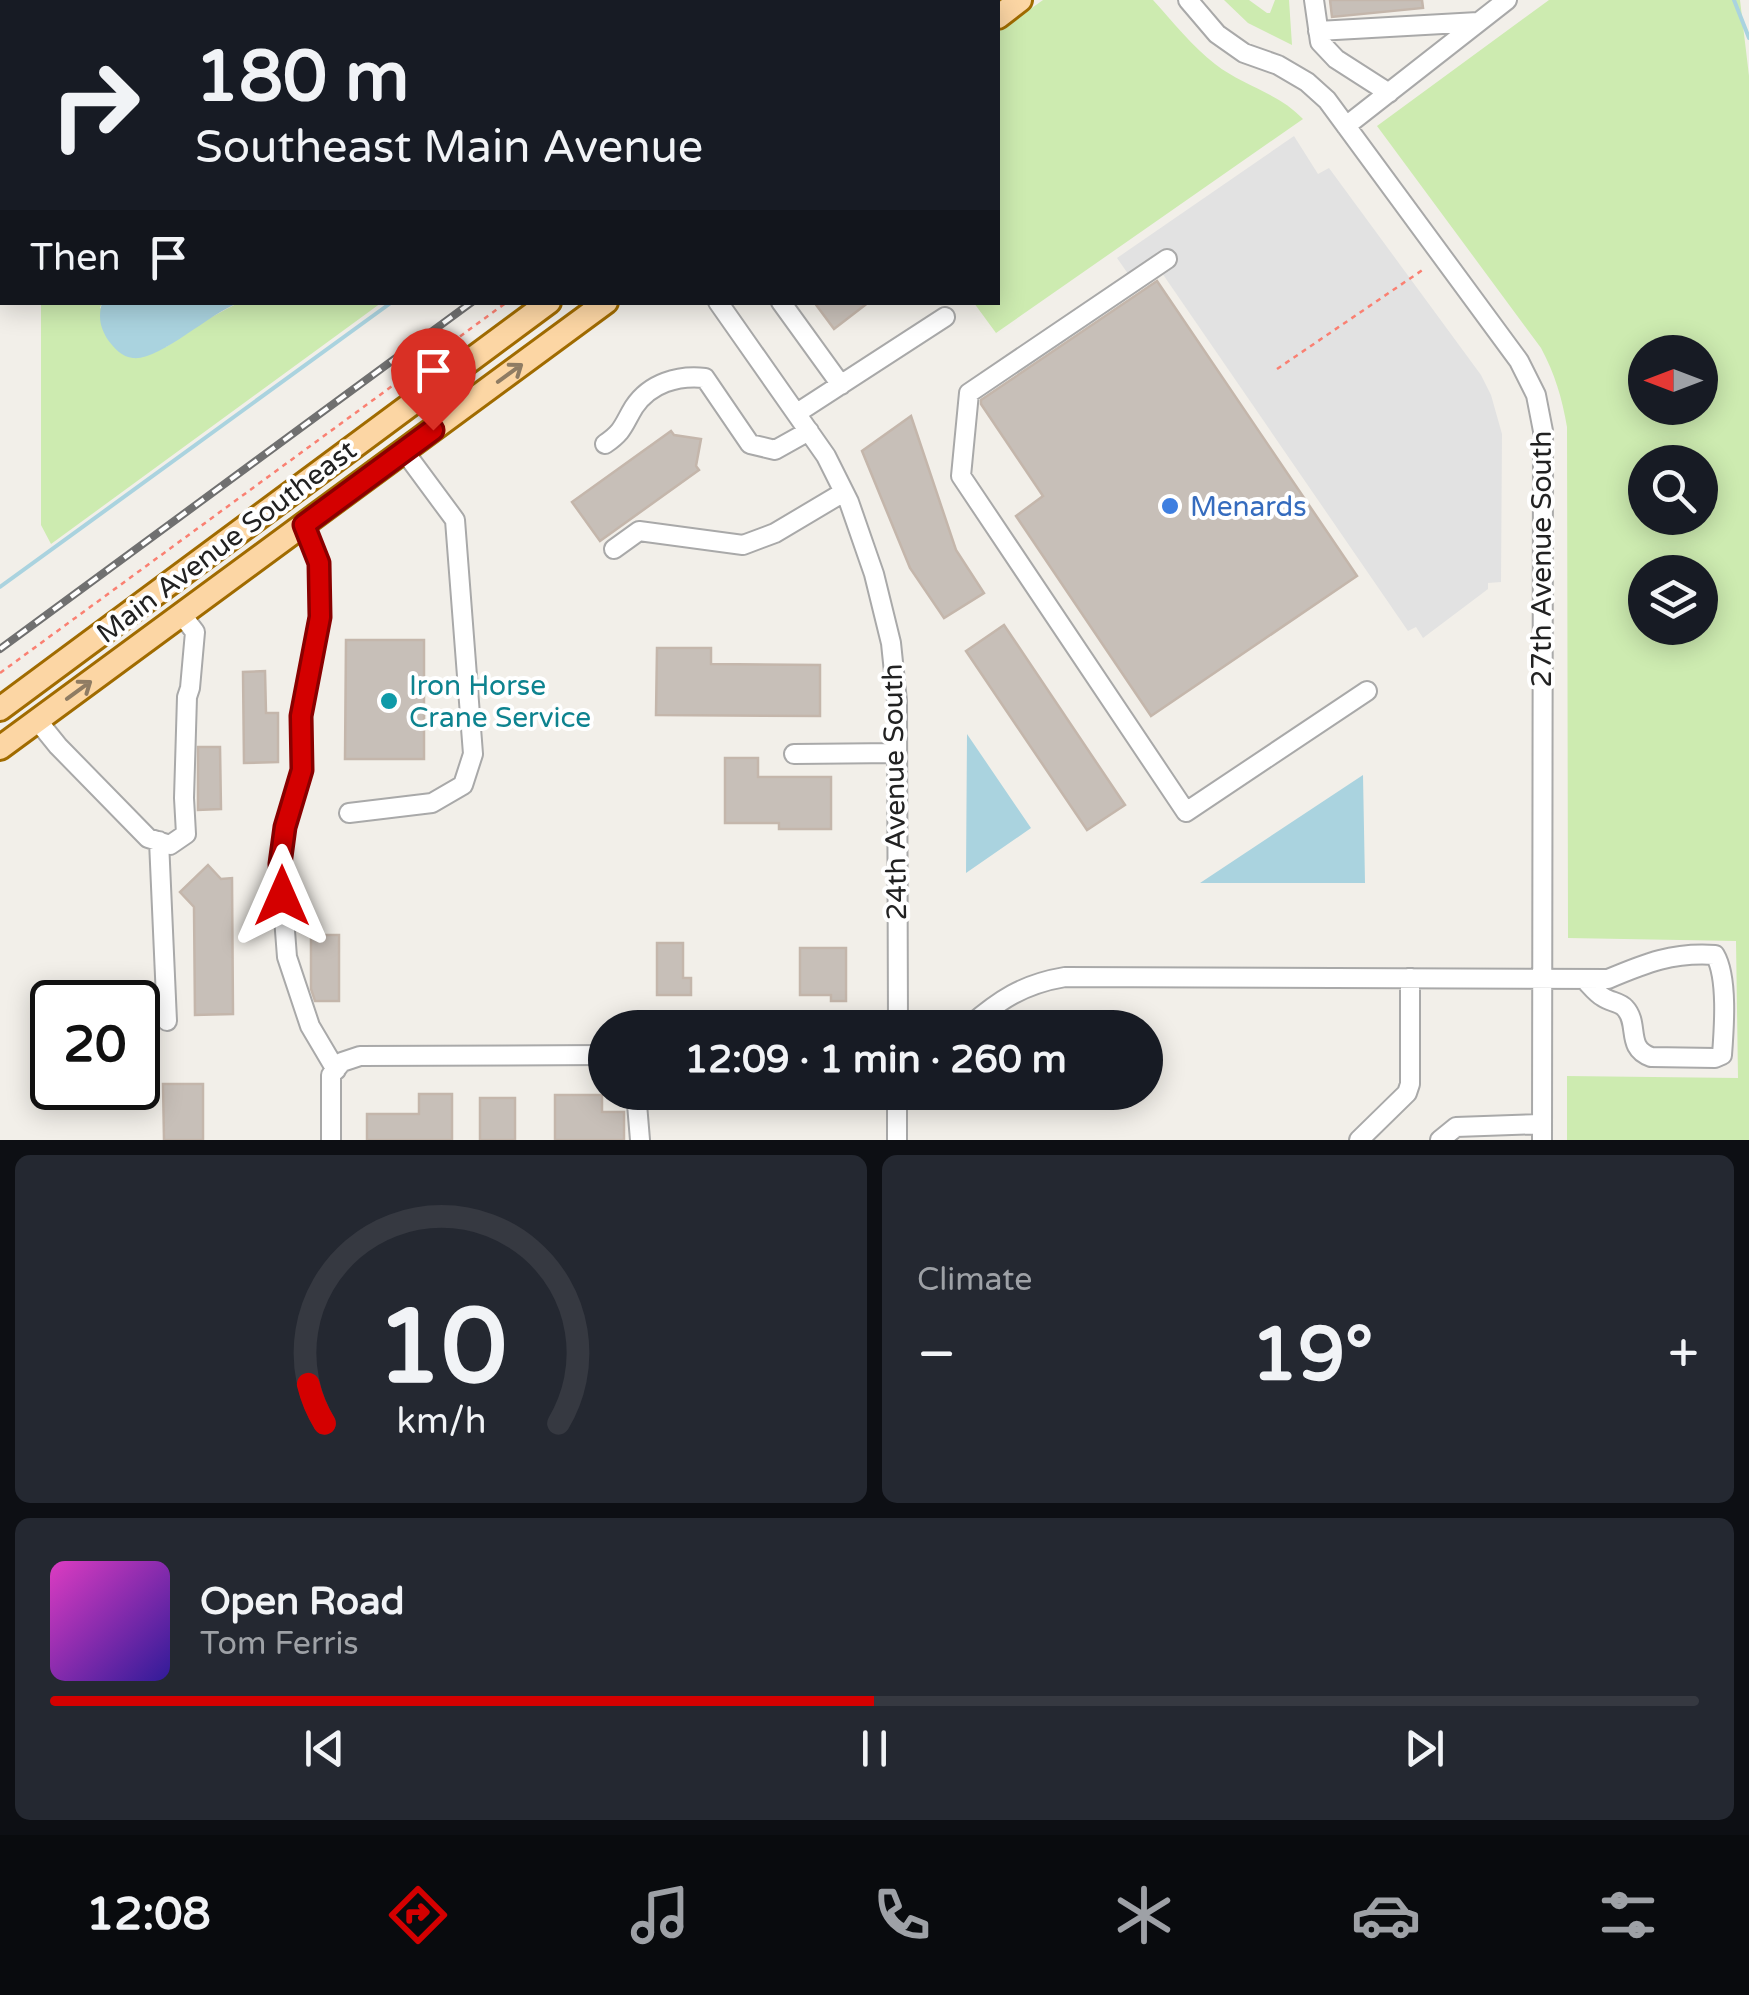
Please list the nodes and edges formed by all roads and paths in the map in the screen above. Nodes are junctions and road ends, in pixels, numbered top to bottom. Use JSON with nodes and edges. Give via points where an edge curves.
{"nodes":[{"id":1,"x":1020,"y":0,"type":"edge"},
{"id":2,"x":1188,"y":0,"type":"edge"},
{"id":3,"x":1314,"y":0,"type":"edge"},
{"id":4,"x":1506,"y":0,"type":"edge"},
{"id":5,"x":1000,"y":15,"type":"edge"},
{"id":6,"x":1478,"y":22,"type":"junction"},
{"id":7,"x":1318,"y":31,"type":"junction"},
{"id":8,"x":1389,"y":93,"type":"junction"},
{"id":9,"x":1346,"y":126,"type":"junction"},
{"id":10,"x":1166,"y":259,"type":"dead end"},
{"id":11,"x":1424,"y":270,"type":"dead end"},
{"id":12,"x":503,"y":305,"type":"edge"},
{"id":13,"x":545,"y":305,"type":"edge"},
{"id":14,"x":602,"y":305,"type":"edge"},
{"id":15,"x":720,"y":305,"type":"edge"},
{"id":16,"x":783,"y":305,"type":"edge"},
{"id":17,"x":945,"y":317,"type":"dead end"},
{"id":18,"x":1278,"y":368,"type":"dead end"},
{"id":19,"x":841,"y":385,"type":"junction"},
{"id":20,"x":797,"y":413,"type":"junction"},
{"id":21,"x":810,"y":431,"type":"junction"},
{"id":22,"x":604,"y":444,"type":"dead end"},
{"id":23,"x":404,"y":450,"type":"junction"},
{"id":24,"x":844,"y":492,"type":"junction"},
{"id":25,"x":304,"y":525,"type":"junction"},
{"id":26,"x":614,"y":549,"type":"dead end"},
{"id":27,"x":182,"y":614,"type":"junction"},
{"id":28,"x":0,"y":673,"type":"edge"},
{"id":29,"x":1368,"y":691,"type":"dead end"},
{"id":30,"x":0,"y":708,"type":"edge"},
{"id":31,"x":38,"y":720,"type":"junction"},
{"id":32,"x":0,"y":748,"type":"edge"},
{"id":33,"x":897,"y":753,"type":"junction"},
{"id":34,"x":794,"y":754,"type":"dead end"},
{"id":35,"x":349,"y":813,"type":"dead end"},
{"id":36,"x":159,"y":842,"type":"junction"},
{"id":37,"x":1410,"y":978,"type":"junction"},
{"id":38,"x":1542,"y":979,"type":"junction"},
{"id":39,"x":1585,"y":980,"type":"junction"},
{"id":40,"x":898,"y":1010,"type":"edge"},
{"id":41,"x":988,"y":1010,"type":"edge"},
{"id":42,"x":167,"y":1021,"type":"dead end"},
{"id":43,"x":588,"y":1055,"type":"edge"},
{"id":44,"x":339,"y":1066,"type":"junction"},
{"id":45,"x":638,"y":1110,"type":"edge"},
{"id":46,"x":898,"y":1110,"type":"edge"},
{"id":47,"x":1542,"y":1132,"type":"edge"},
{"id":48,"x":330,"y":1140,"type":"edge"},
{"id":49,"x":640,"y":1140,"type":"edge"},
{"id":50,"x":898,"y":1140,"type":"edge"},
{"id":51,"x":1359,"y":1140,"type":"edge"},
{"id":52,"x":1440,"y":1140,"type":"edge"}],
"edges":[{"from":1,"to":5,"type":"main road"},
{"from":2,"to":9,"type":"street","name":"27th Avenue South","via":[[1244,53],[1308,82]]},
{"from":3,"to":7,"type":"street"},
{"from":4,"to":6,"type":"street"},
{"from":6,"to":7,"type":"street"},
{"from":6,"to":8,"type":"street"},
{"from":7,"to":8,"type":"street","via":[[1336,59]]},
{"from":8,"to":9,"type":"street"},
{"from":9,"to":38,"type":"street","name":"27th Avenue South","via":[[1520,361],[1536,395],[1543,431]]},
{"from":10,"to":29,"type":"street","via":[[968,393],[961,476],[1186,812]]},
{"from":11,"to":18,"type":"path"},
{"from":12,"to":28,"type":"path"},
{"from":13,"to":30,"type":"main road","name":"Main Avenue Southeast"},
{"from":23,"to":14,"type":"main road","one_way":true},
{"from":15,"to":20,"type":"street","name":"24th Avenue South"},
{"from":16,"to":19,"type":"street"},
{"from":17,"to":19,"type":"street"},
{"from":19,"to":20,"type":"street"},
{"from":20,"to":21,"type":"street","name":"24th Avenue South"},
{"from":21,"to":22,"type":"street","via":[[775,450],[750,444],[704,378],[686,376],[665,381],[637,403],[619,434]]},
{"from":21,"to":24,"type":"street","name":"24th Avenue South"},
{"from":23,"to":25,"type":"main road"},
{"from":23,"to":35,"type":"street","via":[[455,520],[473,754],[463,785],[432,803]]},
{"from":24,"to":26,"type":"street","via":[[743,545],[639,530]]},
{"from":24,"to":33,"type":"street","name":"24th Avenue South","via":[[891,643]]},
{"from":25,"to":27,"type":"main road"},
{"from":25,"to":44,"type":"street","via":[[319,563],[320,617],[301,716],[302,770],[280,864],[286,958],[310,1026]]},
{"from":31,"to":27,"type":"main road","one_way":true},
{"from":27,"to":36,"type":"street","via":[[195,632],[187,697],[186,834],[170,846]]},
{"from":31,"to":32,"type":"main road"},
{"from":31,"to":36,"type":"street"},
{"from":33,"to":34,"type":"street"},
{"from":33,"to":40,"type":"street","name":"24th Avenue South"},
{"from":36,"to":42,"type":"street"},
{"from":37,"to":38,"type":"street"},
{"from":37,"to":41,"type":"street","via":[[1066,977],[1017,990]]},
{"from":37,"to":51,"type":"street","via":[[1407,1094]]},
{"from":38,"to":39,"type":"street"},
{"from":38,"to":47,"type":"street","name":"27th Avenue South"},
{"from":39,"to":39,"type":"street","via":[[1608,979],[1678,955],[1715,955],[1723,980],[1722,1055],[1642,1054],[1624,1006]]},
{"from":43,"to":44,"type":"street","via":[[360,1056]]},
{"from":44,"to":48,"type":"street","via":[[331,1075]]},
{"from":45,"to":49,"type":"street"},
{"from":46,"to":50,"type":"street"},
{"from":47,"to":52,"type":"street","via":[[1456,1127]]}]}
